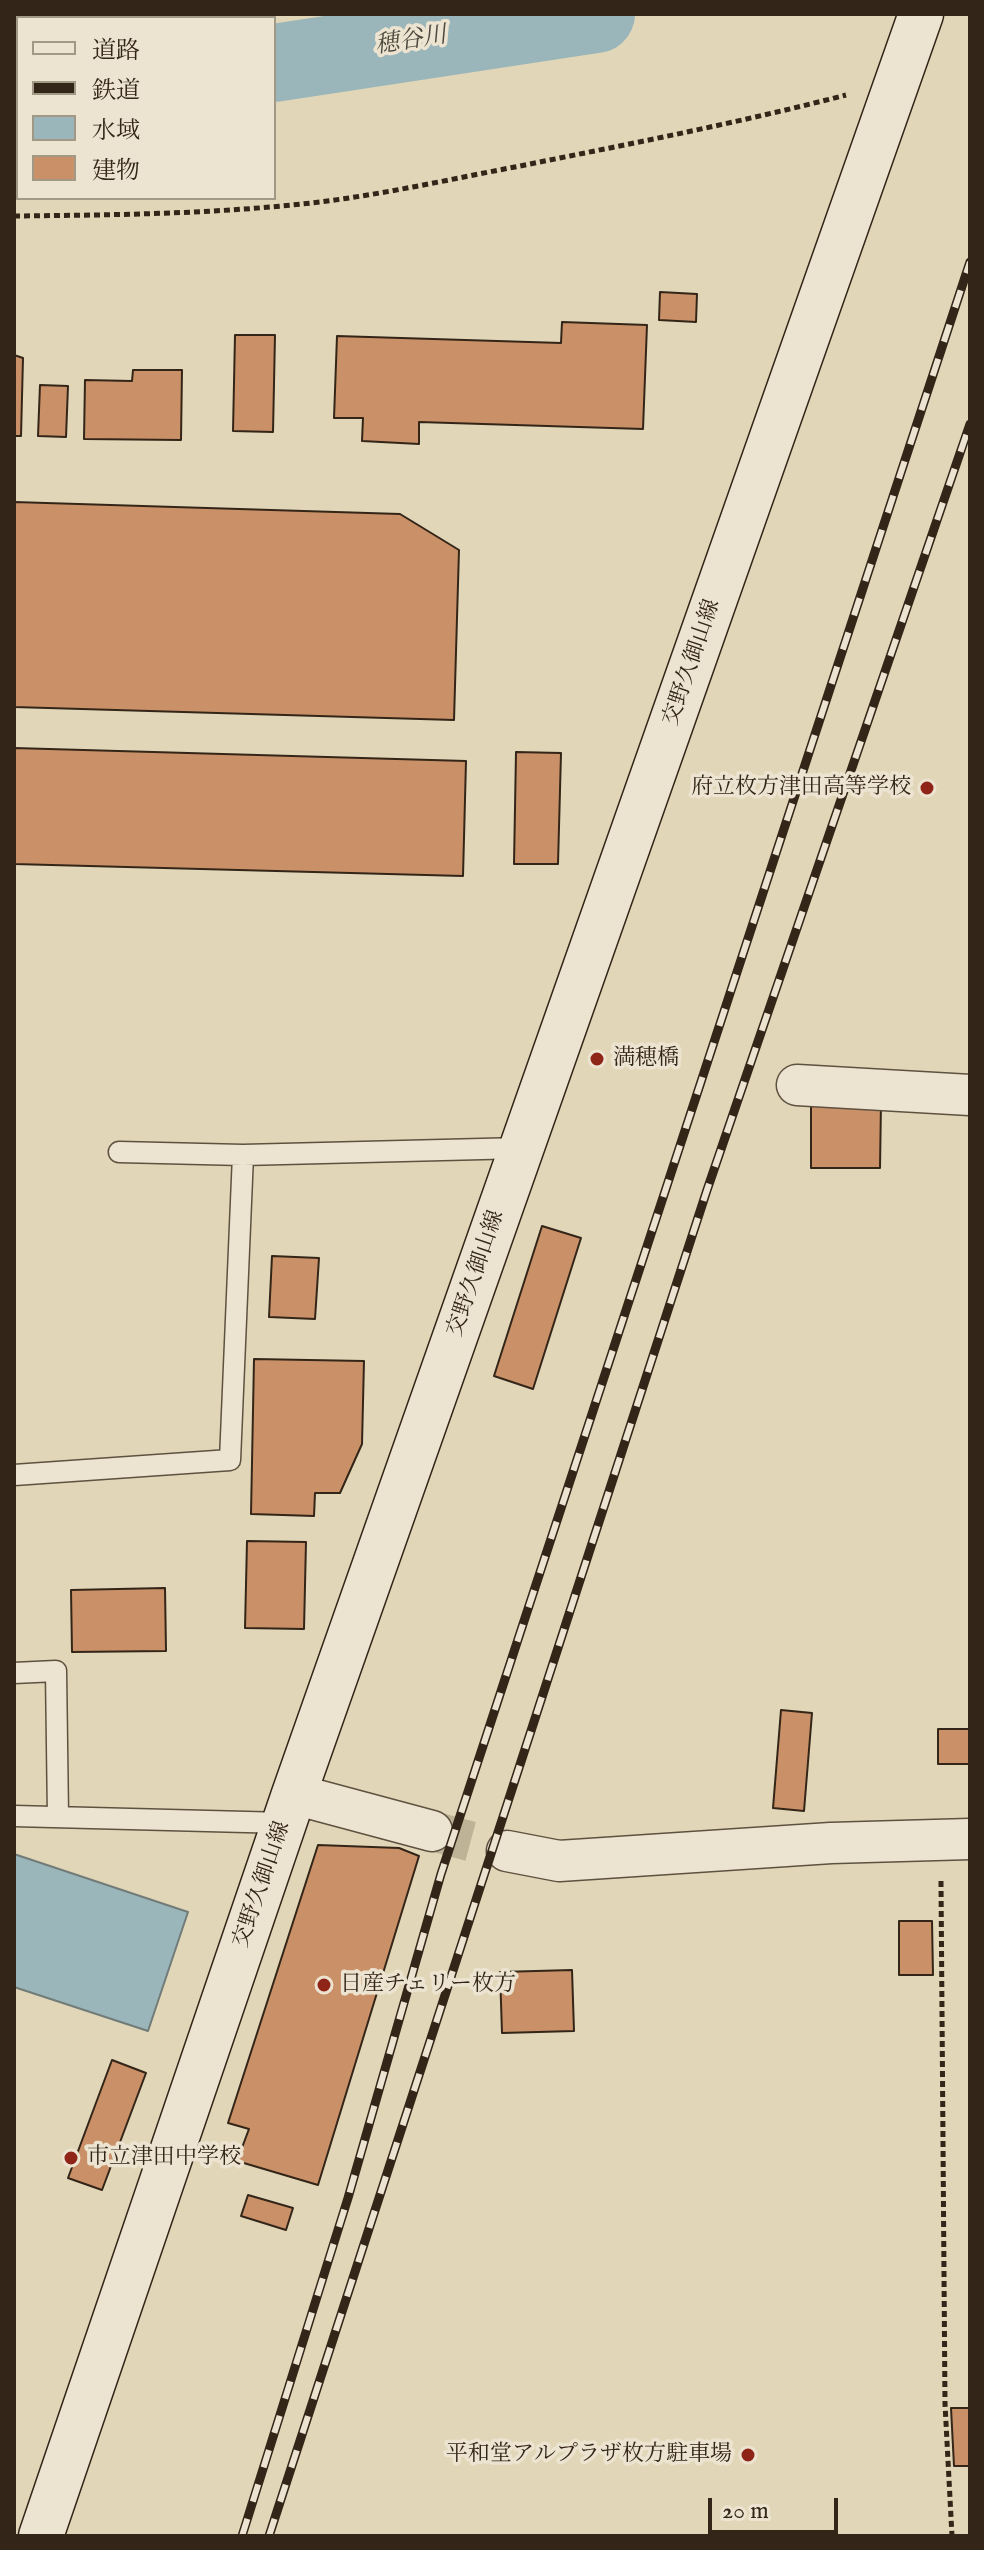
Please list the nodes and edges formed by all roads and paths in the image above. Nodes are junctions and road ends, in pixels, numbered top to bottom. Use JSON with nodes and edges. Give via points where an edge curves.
{"nodes":[{"id":1,"x":921,"y":14,"type":"edge"},
{"id":2,"x":860,"y":92,"type":"dead end"},
{"id":3,"x":14,"y":216,"type":"edge"},
{"id":4,"x":797,"y":1085,"type":"dead end"},
{"id":5,"x":970,"y":1095,"type":"edge"},
{"id":6,"x":522,"y":1148,"type":"junction"},
{"id":7,"x":119,"y":1152,"type":"dead end"},
{"id":8,"x":243,"y":1155,"type":"junction"},
{"id":9,"x":14,"y":1475,"type":"edge"},
{"id":10,"x":14,"y":1673,"type":"edge"},
{"id":11,"x":289,"y":1809,"type":"junction"},
{"id":12,"x":14,"y":1816,"type":"edge"},
{"id":13,"x":58,"y":1817,"type":"junction"},
{"id":14,"x":432,"y":1831,"type":"tunnel mouth"},
{"id":15,"x":955,"y":1839,"type":"edge"},
{"id":16,"x":507,"y":1851,"type":"tunnel mouth"},
{"id":17,"x":41,"y":2536,"type":"edge"},
{"id":18,"x":952,"y":2536,"type":"edge"}],
"edges":[{"from":1,"to":6,"type":"main road","name":"交野久御山線"},
{"from":2,"to":3,"type":"path","via":[[730,124],[311,203],[133,215]]},
{"from":4,"to":5,"type":"street"},
{"from":6,"to":8,"type":"lane"},
{"from":6,"to":11,"type":"main road","name":"交野久御山線"},
{"from":7,"to":8,"type":"lane"},
{"from":8,"to":9,"type":"lane","via":[[230,1460]]},
{"from":10,"to":13,"type":"lane","via":[[56,1671]]},
{"from":11,"to":13,"type":"lane"},
{"from":11,"to":14,"type":"street"},
{"from":11,"to":17,"type":"main road","name":"交野久御山線"},
{"from":12,"to":13,"type":"lane"},
{"from":15,"to":16,"type":"street","via":[[559,1861]]},
{"from":15,"to":18,"type":"path","via":[[943,1983],[941,2099]]}]}
